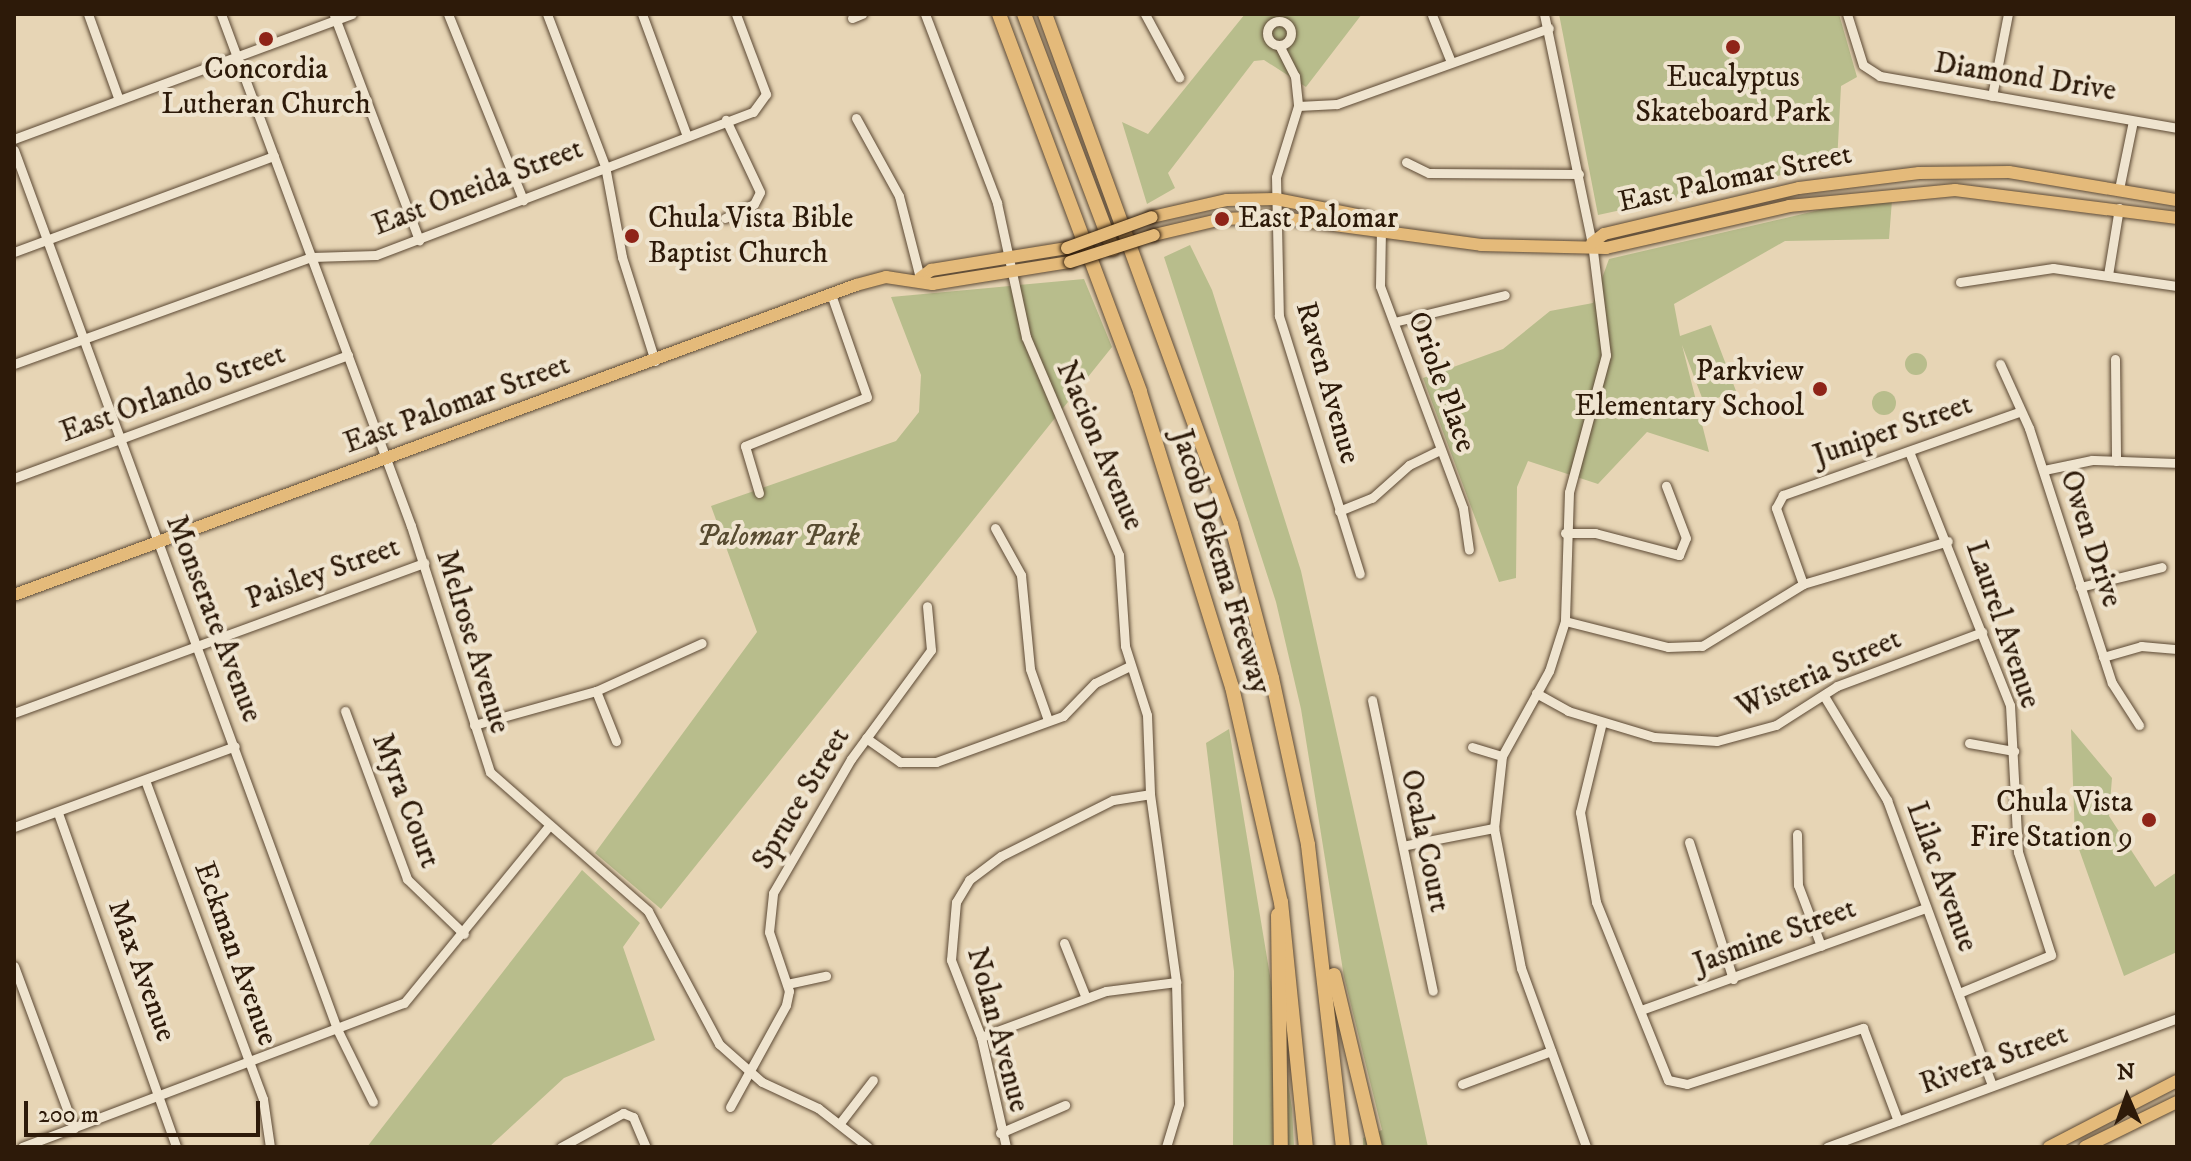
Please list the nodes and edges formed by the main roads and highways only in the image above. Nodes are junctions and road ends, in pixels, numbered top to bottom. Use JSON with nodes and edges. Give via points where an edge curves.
{"nodes":[{"id":1,"x":999,"y":14,"type":"edge"},
{"id":2,"x":1024,"y":14,"type":"edge"},
{"id":3,"x":1035,"y":14,"type":"edge"},
{"id":4,"x":1045,"y":14,"type":"edge"},
{"id":5,"x":1069,"y":121,"type":"junction"},
{"id":6,"x":1864,"y":178,"type":"junction"},
{"id":7,"x":2119,"y":189,"type":"junction"},
{"id":8,"x":1849,"y":197,"type":"junction"},
{"id":9,"x":2158,"y":197,"type":"junction"},
{"id":10,"x":2177,"y":200,"type":"edge"},
{"id":11,"x":2076,"y":202,"type":"junction"},
{"id":12,"x":2119,"y":208,"type":"junction"},
{"id":13,"x":2177,"y":218,"type":"edge"},
{"id":14,"x":1381,"y":229,"type":"junction"},
{"id":15,"x":1107,"y":231,"type":"junction"},
{"id":16,"x":1592,"y":243,"type":"junction"},
{"id":17,"x":1113,"y":249,"type":"junction"},
{"id":18,"x":920,"y":278,"type":"junction"},
{"id":19,"x":14,"y":595,"type":"edge"},
{"id":20,"x":1308,"y":845,"type":"junction"},
{"id":21,"x":1281,"y":902,"type":"junction"},
{"id":22,"x":2177,"y":1081,"type":"edge"},
{"id":23,"x":2177,"y":1102,"type":"edge"},
{"id":24,"x":1281,"y":1147,"type":"edge"},
{"id":25,"x":1306,"y":1147,"type":"edge"},
{"id":26,"x":1343,"y":1147,"type":"edge"},
{"id":27,"x":1375,"y":1147,"type":"edge"},
{"id":28,"x":2049,"y":1147,"type":"edge"},
{"id":29,"x":2085,"y":1147,"type":"edge"}],
"edges":[{"from":1,"to":21,"type":"highway","name":"Jacob Dekema Freeway","via":[[1188,533],[1256,779]]},
{"from":2,"to":5,"type":"highway"},
{"from":3,"to":5,"type":"highway"},
{"from":4,"to":20,"type":"highway","name":"Jacob Dekema Freeway","via":[[1231,524]]},
{"from":5,"to":15,"type":"highway","via":[[1109,219]]},
{"from":6,"to":7,"type":"main road","name":"East Palomar Street","via":[[2009,172]]},
{"from":6,"to":8,"type":"main road"},
{"from":6,"to":16,"type":"main road","name":"East Palomar Street","via":[[1604,234]]},
{"from":7,"to":9,"type":"main road","name":"East Palomar Street"},
{"from":7,"to":11,"type":"main road"},
{"from":8,"to":11,"type":"main road","name":"East Palomar Street","via":[[1955,190]]},
{"from":8,"to":16,"type":"main road","name":"East Palomar Street","via":[[1666,239]]},
{"from":9,"to":10,"type":"main road","name":"East Palomar Street"},
{"from":9,"to":12,"type":"main road"},
{"from":11,"to":12,"type":"main road","name":"East Palomar Street"},
{"from":12,"to":13,"type":"main road","name":"East Palomar Street"},
{"from":14,"to":15,"type":"main road","name":"East Palomar Street","bridge":true,"via":[[1368,217],[1276,199],[1227,200]]},
{"from":14,"to":16,"type":"main road","name":"East Palomar Street","via":[[1506,247]]},
{"from":14,"to":17,"type":"main road","name":"East Palomar Street","bridge":true,"via":[[1275,217],[1154,235]]},
{"from":15,"to":17,"type":"highway","bridge":true},
{"from":15,"to":18,"type":"main road","name":"East Palomar Street","bridge":true,"via":[[1067,248],[931,270]]},
{"from":17,"to":18,"type":"main road","name":"East Palomar Street","bridge":true,"via":[[1015,272],[932,284]]},
{"from":18,"to":19,"type":"main road","name":"East Palomar Street","via":[[886,277],[831,294]]},
{"from":20,"to":26,"type":"highway","name":"Jacob Dekema Freeway"},
{"from":20,"to":27,"type":"highway"},
{"from":21,"to":24,"type":"highway","via":[[1273,939]]},
{"from":21,"to":25,"type":"highway","name":"Jacob Dekema Freeway"},
{"from":22,"to":28,"type":"main road"},
{"from":23,"to":29,"type":"main road"}]}
